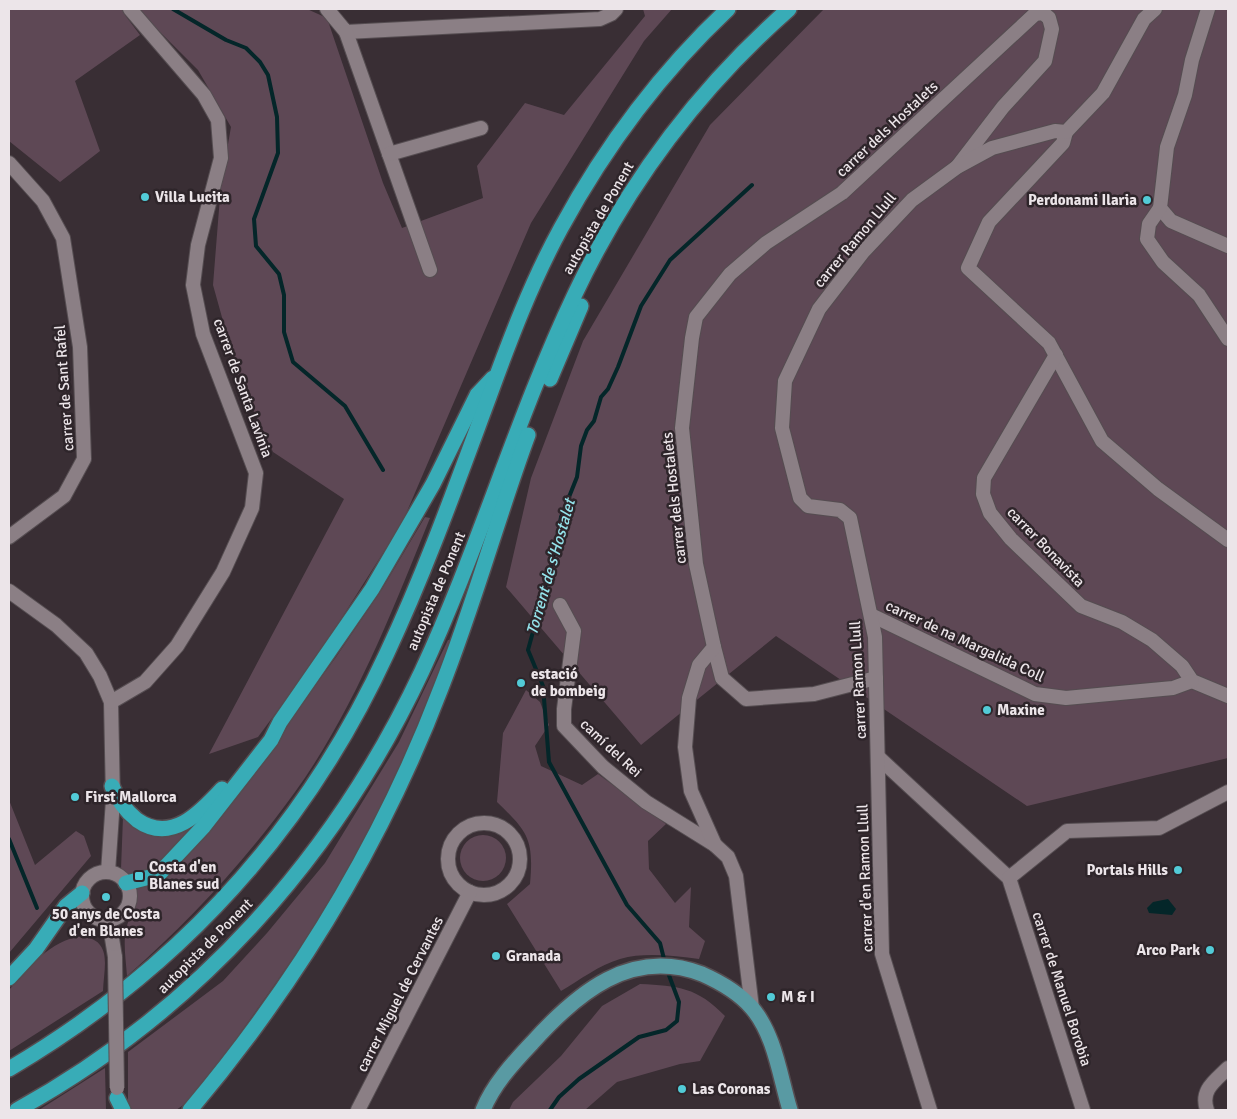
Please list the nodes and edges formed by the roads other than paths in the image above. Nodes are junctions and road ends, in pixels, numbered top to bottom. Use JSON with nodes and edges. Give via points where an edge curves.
{"nodes":[{"id":1,"x":130,"y":9,"type":"edge"},
{"id":2,"x":327,"y":9,"type":"edge"},
{"id":3,"x":616,"y":9,"type":"edge"},
{"id":4,"x":728,"y":9,"type":"edge"},
{"id":5,"x":789,"y":9,"type":"edge"},
{"id":6,"x":1155,"y":9,"type":"edge"},
{"id":7,"x":1208,"y":9,"type":"edge"},
{"id":8,"x":346,"y":32,"type":"junction"},
{"id":9,"x":481,"y":128,"type":"dead end"},
{"id":10,"x":1066,"y":132,"type":"junction"},
{"id":11,"x":390,"y":154,"type":"junction"},
{"id":12,"x":9,"y":163,"type":"edge"},
{"id":13,"x":957,"y":167,"type":"junction"},
{"id":14,"x":1160,"y":208,"type":"junction"},
{"id":15,"x":603,"y":239,"type":"junction"},
{"id":16,"x":1228,"y":246,"type":"edge"},
{"id":17,"x":430,"y":270,"type":"dead end"},
{"id":18,"x":1228,"y":339,"type":"edge"},
{"id":19,"x":1056,"y":355,"type":"junction"},
{"id":20,"x":497,"y":373,"type":"junction"},
{"id":21,"x":9,"y":537,"type":"edge"},
{"id":22,"x":1228,"y":540,"type":"edge"},
{"id":23,"x":9,"y":591,"type":"edge"},
{"id":24,"x":560,"y":605,"type":"dead end"},
{"id":25,"x":871,"y":616,"type":"junction"},
{"id":26,"x":714,"y":647,"type":"junction"},
{"id":27,"x":876,"y":678,"type":"junction"},
{"id":28,"x":1192,"y":680,"type":"junction"},
{"id":29,"x":1228,"y":696,"type":"edge"},
{"id":30,"x":110,"y":702,"type":"junction"},
{"id":31,"x":280,"y":722,"type":"junction"},
{"id":32,"x":878,"y":757,"type":"junction"},
{"id":33,"x":112,"y":786,"type":"junction"},
{"id":34,"x":1228,"y":792,"type":"edge"},
{"id":35,"x":715,"y":845,"type":"junction"},
{"id":36,"x":108,"y":872,"type":"junction"},
{"id":37,"x":1009,"y":878,"type":"junction"},
{"id":38,"x":126,"y":883,"type":"junction"},
{"id":39,"x":470,"y":892,"type":"junction"},
{"id":40,"x":82,"y":894,"type":"junction"},
{"id":41,"x":109,"y":920,"type":"junction"},
{"id":42,"x":9,"y":978,"type":"edge"},
{"id":43,"x":752,"y":1008,"type":"junction"},
{"id":44,"x":1228,"y":1068,"type":"edge"},
{"id":45,"x":9,"y":1069,"type":"edge"},
{"id":46,"x":118,"y":1102,"type":"edge"},
{"id":47,"x":191,"y":1109,"type":"edge"},
{"id":48,"x":18,"y":1110,"type":"edge"},
{"id":49,"x":358,"y":1110,"type":"edge"},
{"id":50,"x":483,"y":1110,"type":"edge"},
{"id":51,"x":790,"y":1110,"type":"edge"},
{"id":52,"x":930,"y":1110,"type":"edge"},
{"id":53,"x":1083,"y":1110,"type":"edge"},
{"id":54,"x":1207,"y":1110,"type":"edge"}],
"edges":[{"from":1,"to":30,"type":"street","name":"carrer de Santa Lavínia","via":[[204,95],[218,120],[221,158],[198,245],[193,285],[203,334],[256,473],[252,508],[223,572],[177,646],[145,682]]},
{"from":2,"to":8,"type":"street"},
{"from":3,"to":8,"type":"street","via":[[600,19]]},
{"from":4,"to":20,"type":"highway","name":"autopista de Ponent","via":[[668,71],[590,177],[527,299]]},
{"from":5,"to":15,"type":"highway","name":"autopista de Ponent","via":[[730,64],[687,114],[642,175]]},
{"from":6,"to":10,"type":"street","via":[[1144,19],[1103,93]]},
{"from":7,"to":14,"type":"street","via":[[1167,147]]},
{"from":8,"to":11,"type":"street"},
{"from":9,"to":11,"type":"street"},
{"from":10,"to":13,"type":"street","name":"carrer Ramon Llull","via":[[1055,130],[992,148]]},
{"from":10,"to":19,"type":"street","via":[[1064,142],[989,222],[968,268],[1049,343]]},
{"from":11,"to":17,"type":"street"},
{"from":12,"to":21,"type":"street","name":"carrer de Sant Rafel","via":[[43,201],[63,238],[80,347],[84,459],[64,496]]},
{"from":13,"to":25,"type":"street","name":"carrer Ramon Llull","via":[[912,200],[863,252],[819,310],[785,381],[782,428],[800,498],[808,506],[840,510],[850,518]]},
{"from":13,"to":26,"type":"street","name":"carrer dels Hostalets","via":[[1003,107],[1045,61],[1052,29],[1049,18],[1043,13],[1035,14],[842,193],[766,243],[730,274],[696,317],[682,428],[696,564]]},
{"from":14,"to":16,"type":"street","via":[[1171,221]]},
{"from":14,"to":18,"type":"street","via":[[1149,224],[1147,239],[1163,262],[1199,295]]},
{"from":15,"to":47,"type":"highway","via":[[595,277],[566,341],[506,494],[441,689],[388,810],[347,887],[299,966],[244,1044]]},
{"from":15,"to":48,"type":"highway","name":"autopista de Ponent","via":[[553,343],[435,642],[391,732],[340,815],[260,919],[189,989],[90,1066]]},
{"from":19,"to":22,"type":"street","via":[[1102,441],[1158,489]]},
{"from":19,"to":28,"type":"street","name":"carrer Bonavista","via":[[984,478],[983,494],[990,513],[1011,539],[1081,606],[1122,622],[1152,640],[1182,666]]},
{"from":20,"to":31,"type":"highway","via":[[477,395],[433,484],[372,589]]},
{"from":20,"to":45,"type":"highway","name":"autopista de Ponent","via":[[423,569],[386,655],[340,742],[296,810],[252,868],[171,952],[97,1012]]},
{"from":23,"to":30,"type":"street","via":[[56,625],[86,653]]},
{"from":24,"to":35,"type":"street","name":"camí del Rei","via":[[574,632],[564,726],[603,767],[646,802]]},
{"from":25,"to":27,"type":"street","name":"carrer Ramon Llull"},
{"from":25,"to":28,"type":"street","name":"carrer de na Margalida Coll","via":[[1035,694],[1066,698],[1172,688]]},
{"from":26,"to":27,"type":"street","via":[[722,678],[746,699],[814,694]]},
{"from":26,"to":35,"type":"street","via":[[699,665],[689,698],[685,747],[691,791]]},
{"from":27,"to":32,"type":"street","name":"carrer Ramon Llull"},
{"from":28,"to":29,"type":"street","name":"carrer Bonavista"},
{"from":30,"to":33,"type":"street"},
{"from":31,"to":33,"type":"highway","via":[[200,812],[182,825],[159,829],[144,824],[122,805]]},
{"from":31,"to":38,"type":"highway","via":[[271,740],[204,826],[158,876]]},
{"from":32,"to":37,"type":"street"},
{"from":32,"to":52,"type":"street","name":"carrer d'en Ramon Llull","via":[[882,954]]},
{"from":33,"to":36,"type":"street"},
{"from":34,"to":37,"type":"street","via":[[1159,828],[1068,832]]},
{"from":35,"to":43,"type":"street","via":[[728,857],[736,876]]},
{"from":36,"to":38,"type":"street"},
{"from":36,"to":40,"type":"street","via":[[88,880]]},
{"from":37,"to":53,"type":"street","name":"carrer de Manuel Borobia"},
{"from":38,"to":41,"type":"street","via":[[130,898],[128,906],[124,913]]},
{"from":39,"to":39,"type":"street","via":[[481,895],[501,891],[512,882],[518,871],[520,854],[514,838],[494,824],[483,823],[461,832],[449,852],[451,870],[460,885]]},
{"from":39,"to":49,"type":"street","name":"carrer Miguel de Cervantes"},
{"from":40,"to":41,"type":"street","via":[[89,913],[95,918]]},
{"from":40,"to":42,"type":"highway","via":[[66,906],[36,948]]},
{"from":41,"to":46,"type":"street","bridge":true,"via":[[115,957]]},
{"from":43,"to":50,"type":"main road","via":[[723,985],[688,969],[665,965],[613,976],[564,1010],[516,1060],[494,1088]]},
{"from":43,"to":51,"type":"main road","via":[[766,1031]]},
{"from":44,"to":54,"type":"street","via":[[1208,1087],[1203,1100]]}]}
